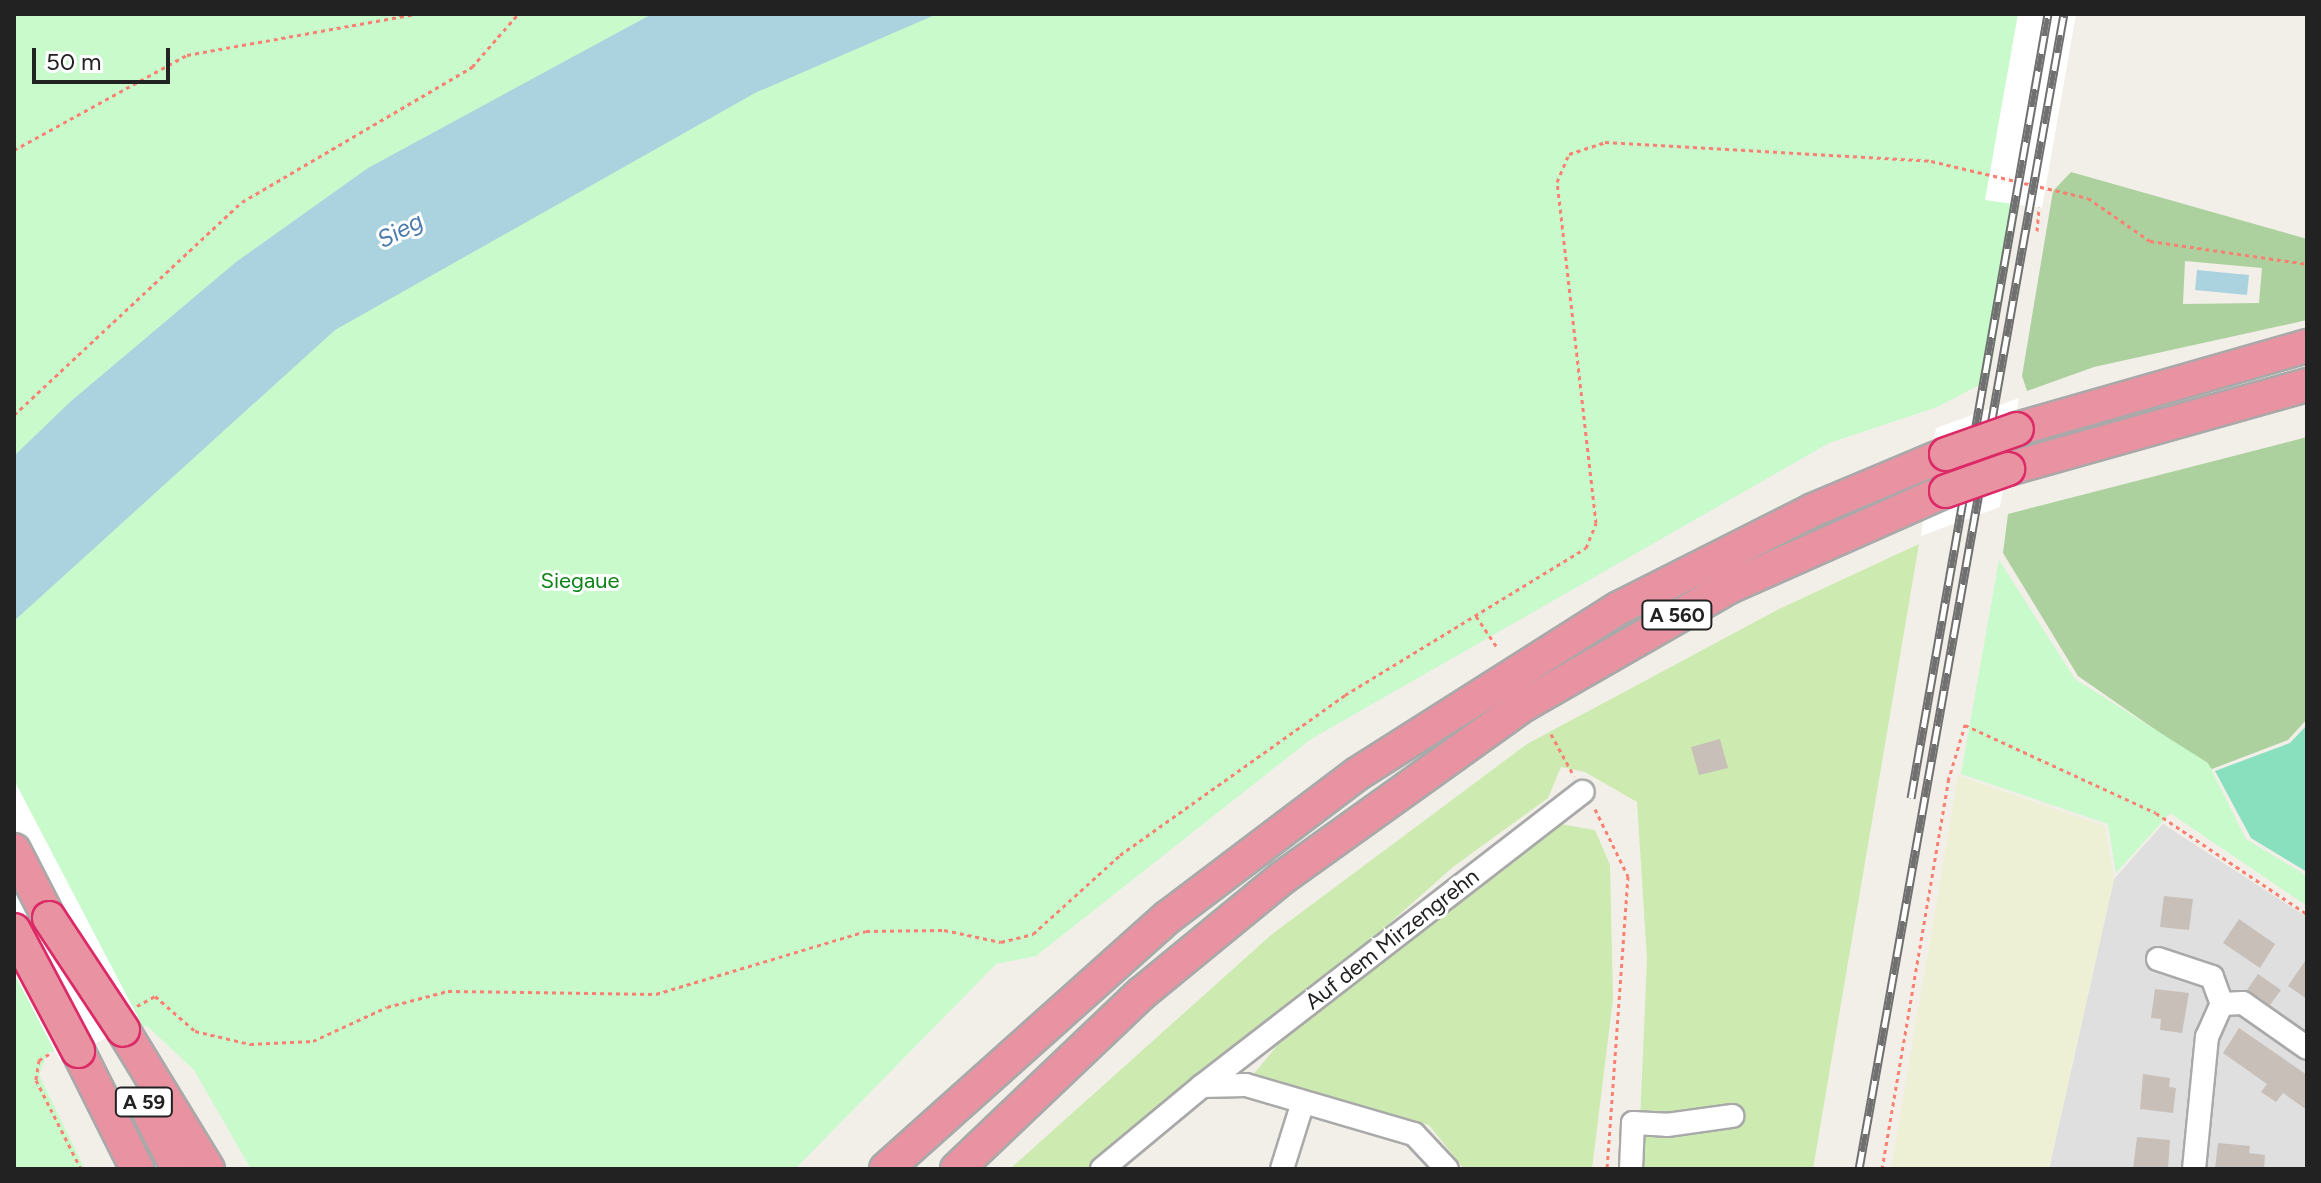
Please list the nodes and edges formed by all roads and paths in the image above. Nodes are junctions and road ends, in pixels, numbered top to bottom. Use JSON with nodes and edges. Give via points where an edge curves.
{"nodes":[{"id":1,"x":415,"y":14,"type":"edge"},
{"id":2,"x":518,"y":14,"type":"edge"},
{"id":3,"x":14,"y":150,"type":"edge"},
{"id":4,"x":2039,"y":207,"type":"dead end"},
{"id":5,"x":2037,"y":231,"type":"dead end"},
{"id":6,"x":2307,"y":264,"type":"edge"},
{"id":7,"x":2307,"y":346,"type":"edge"},
{"id":8,"x":2307,"y":385,"type":"edge"},
{"id":9,"x":14,"y":415,"type":"edge"},
{"id":10,"x":1476,"y":616,"type":"junction"},
{"id":11,"x":1498,"y":649,"type":"dead end"},
{"id":12,"x":1551,"y":734,"type":"dead end"},
{"id":13,"x":1583,"y":792,"type":"junction"},
{"id":14,"x":14,"y":850,"type":"edge"},
{"id":15,"x":2307,"y":914,"type":"edge"},
{"id":16,"x":14,"y":930,"type":"edge"},
{"id":17,"x":2158,"y":959,"type":"dead end"},
{"id":18,"x":1142,"y":993,"type":"junction"},
{"id":19,"x":155,"y":996,"type":"dead end"},
{"id":20,"x":2222,"y":1004,"type":"junction"},
{"id":21,"x":116,"y":1033,"type":"junction"},
{"id":22,"x":2307,"y":1048,"type":"edge"},
{"id":23,"x":39,"y":1060,"type":"dead end"},
{"id":24,"x":993,"y":1077,"type":"junction"},
{"id":25,"x":1202,"y":1086,"type":"junction"},
{"id":26,"x":1303,"y":1102,"type":"junction"},
{"id":27,"x":1732,"y":1116,"type":"dead end"},
{"id":28,"x":81,"y":1169,"type":"edge"},
{"id":29,"x":137,"y":1169,"type":"edge"},
{"id":30,"x":178,"y":1169,"type":"edge"},
{"id":31,"x":208,"y":1169,"type":"edge"},
{"id":32,"x":886,"y":1169,"type":"edge"},
{"id":33,"x":912,"y":1169,"type":"edge"},
{"id":34,"x":957,"y":1169,"type":"edge"},
{"id":35,"x":980,"y":1169,"type":"edge"},
{"id":36,"x":1102,"y":1169,"type":"edge"},
{"id":37,"x":1282,"y":1169,"type":"edge"},
{"id":38,"x":1447,"y":1169,"type":"edge"},
{"id":39,"x":1607,"y":1169,"type":"edge"},
{"id":40,"x":1631,"y":1169,"type":"edge"},
{"id":41,"x":1882,"y":1169,"type":"edge"},
{"id":42,"x":2194,"y":1169,"type":"edge"}],
"edges":[{"from":1,"to":3,"type":"path","via":[[187,55]]},
{"from":2,"to":9,"type":"path","via":[[472,67],[242,202]]},
{"from":4,"to":5,"type":"path"},
{"from":6,"to":10,"type":"path","via":[[2150,241],[2088,198],[1931,161],[1605,142],[1569,154],[1557,182],[1596,523],[1586,548]]},
{"from":7,"to":24,"type":"highway","number":"A 560","bridge":true,"via":[[1946,454],[1683,574],[1456,708],[1357,774],[1180,908]]},
{"from":8,"to":18,"type":"highway","number":"A 560","bridge":true,"via":[[2008,469],[1729,587],[1524,705],[1282,878]]},
{"from":10,"to":11,"type":"path"},
{"from":10,"to":19,"type":"path","via":[[1345,695],[1120,855],[1033,934],[1001,942],[944,930],[866,931],[656,994],[448,991],[387,1007],[313,1041],[250,1044],[195,1031]]},
{"from":12,"to":13,"type":"path"},
{"from":13,"to":25,"type":"street","name":"Auf dem Mirzengrehn"},
{"from":13,"to":39,"type":"path","via":[[1628,876]]},
{"from":14,"to":21,"type":"highway","bridge":true},
{"from":15,"to":41,"type":"path","via":[[2156,813],[1965,725],[1948,781]]},
{"from":16,"to":29,"type":"highway","number":"A 59","bridge":true},
{"from":17,"to":20,"type":"street","via":[[2212,977]]},
{"from":18,"to":34,"type":"highway"},
{"from":18,"to":35,"type":"highway"},
{"from":20,"to":22,"type":"street","via":[[2243,1003]]},
{"from":20,"to":42,"type":"street","via":[[2207,1037]]},
{"from":21,"to":30,"type":"highway","number":"A 59"},
{"from":21,"to":31,"type":"highway"},
{"from":23,"to":28,"type":"path","via":[[36,1080]]},
{"from":24,"to":32,"type":"highway"},
{"from":24,"to":33,"type":"highway"},
{"from":25,"to":26,"type":"street","via":[[1246,1085]]},
{"from":25,"to":36,"type":"street","name":"Auf dem Mirzengrehn"},
{"from":26,"to":37,"type":"street"},
{"from":26,"to":38,"type":"street","via":[[1414,1134]]},
{"from":27,"to":40,"type":"street","via":[[1667,1125],[1633,1123]]}]}
